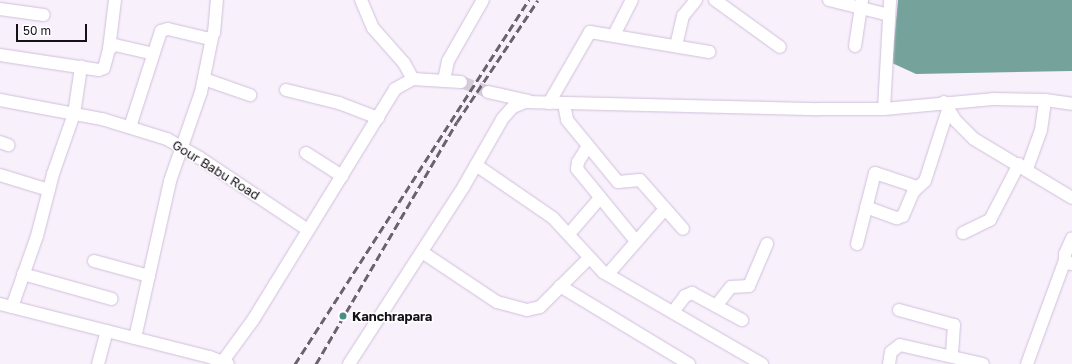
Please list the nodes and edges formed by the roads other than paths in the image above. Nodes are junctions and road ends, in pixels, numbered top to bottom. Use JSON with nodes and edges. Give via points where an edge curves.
{"nodes":[{"id":1,"x":115,"y":0,"type":"edge"},
{"id":2,"x":217,"y":0,"type":"edge"},
{"id":3,"x":361,"y":0,"type":"edge"},
{"id":4,"x":482,"y":0,"type":"edge"},
{"id":5,"x":632,"y":0,"type":"edge"},
{"id":6,"x":696,"y":0,"type":"edge"},
{"id":7,"x":715,"y":0,"type":"edge"},
{"id":8,"x":829,"y":0,"type":"edge"},
{"id":9,"x":890,"y":0,"type":"edge"},
{"id":10,"x":862,"y":4,"type":"edge"},
{"id":11,"x":0,"y":9,"type":"edge"},
{"id":12,"x":44,"y":15,"type":"dead end"},
{"id":13,"x":889,"y":15,"type":"junction"},
{"id":14,"x":614,"y":35,"type":"junction"},
{"id":15,"x":212,"y":38,"type":"junction"},
{"id":16,"x":676,"y":46,"type":"junction"},
{"id":17,"x":855,"y":46,"type":"dead end"},
{"id":18,"x":780,"y":47,"type":"dead end"},
{"id":19,"x":109,"y":49,"type":"junction"},
{"id":20,"x":708,"y":52,"type":"dead end"},
{"id":21,"x":153,"y":54,"type":"junction"},
{"id":22,"x":0,"y":55,"type":"edge"},
{"id":23,"x":81,"y":67,"type":"junction"},
{"id":24,"x":204,"y":79,"type":"junction"},
{"id":25,"x":413,"y":79,"type":"junction"},
{"id":26,"x":444,"y":80,"type":"junction"},
{"id":27,"x":461,"y":82,"type":"tunnel mouth"},
{"id":28,"x":286,"y":90,"type":"dead end"},
{"id":29,"x":488,"y":92,"type":"tunnel mouth"},
{"id":30,"x":250,"y":95,"type":"dead end"},
{"id":31,"x":0,"y":100,"type":"edge"},
{"id":32,"x":1045,"y":100,"type":"junction"},
{"id":33,"x":536,"y":103,"type":"junction"},
{"id":34,"x":549,"y":103,"type":"junction"},
{"id":35,"x":564,"y":104,"type":"junction"},
{"id":36,"x":1072,"y":104,"type":"edge"},
{"id":37,"x":946,"y":106,"type":"junction"},
{"id":38,"x":884,"y":109,"type":"junction"},
{"id":39,"x":74,"y":114,"type":"junction"},
{"id":40,"x":378,"y":118,"type":"junction"},
{"id":41,"x":130,"y":128,"type":"junction"},
{"id":42,"x":181,"y":146,"type":"junction"},
{"id":43,"x":588,"y":146,"type":"junction"},
{"id":44,"x":306,"y":153,"type":"dead end"},
{"id":45,"x":476,"y":166,"type":"junction"},
{"id":46,"x":1023,"y":166,"type":"junction"},
{"id":47,"x":0,"y":175,"type":"edge"},
{"id":48,"x":342,"y":176,"type":"junction"},
{"id":49,"x":917,"y":187,"type":"junction"},
{"id":50,"x":49,"y":190,"type":"junction"},
{"id":51,"x":600,"y":198,"type":"junction"},
{"id":52,"x":1072,"y":198,"type":"edge"},
{"id":53,"x":866,"y":207,"type":"junction"},
{"id":54,"x":666,"y":209,"type":"junction"},
{"id":55,"x":683,"y":229,"type":"dead end"},
{"id":56,"x":308,"y":230,"type":"junction"},
{"id":57,"x":963,"y":233,"type":"dead end"},
{"id":58,"x":569,"y":234,"type":"junction"},
{"id":59,"x":1072,"y":238,"type":"edge"},
{"id":60,"x":636,"y":241,"type":"junction"},
{"id":61,"x":768,"y":244,"type":"dead end"},
{"id":62,"x":857,"y":244,"type":"dead end"},
{"id":63,"x":422,"y":252,"type":"junction"},
{"id":64,"x":589,"y":258,"type":"junction"},
{"id":65,"x":94,"y":261,"type":"dead end"},
{"id":66,"x":1069,"y":262,"type":"edge"},
{"id":67,"x":23,"y":274,"type":"junction"},
{"id":68,"x":608,"y":274,"type":"junction"},
{"id":69,"x":149,"y":276,"type":"junction"},
{"id":70,"x":560,"y":286,"type":"junction"},
{"id":71,"x":112,"y":299,"type":"dead end"},
{"id":72,"x":6,"y":306,"type":"edge"},
{"id":73,"x":716,"y":306,"type":"junction"},
{"id":74,"x":899,"y":310,"type":"dead end"},
{"id":75,"x":673,"y":312,"type":"junction"},
{"id":76,"x":742,"y":320,"type":"dead end"},
{"id":77,"x":107,"y":331,"type":"junction"},
{"id":78,"x":135,"y":338,"type":"junction"},
{"id":79,"x":952,"y":356,"type":"junction"},
{"id":80,"x":221,"y":362,"type":"edge"},
{"id":81,"x":98,"y":364,"type":"edge"},
{"id":82,"x":349,"y":364,"type":"edge"},
{"id":83,"x":689,"y":364,"type":"edge"},
{"id":84,"x":762,"y":364,"type":"edge"},
{"id":85,"x":889,"y":364,"type":"edge"},
{"id":86,"x":983,"y":364,"type":"edge"},
{"id":87,"x":1027,"y":364,"type":"edge"}],
"edges":[{"from":1,"to":19,"type":"street"},
{"from":2,"to":15,"type":"street"},
{"from":3,"to":25,"type":"street","via":[[373,28],[404,63]]},
{"from":4,"to":26,"type":"street","via":[[448,61]]},
{"from":5,"to":14,"type":"street"},
{"from":6,"to":16,"type":"street","via":[[683,16]]},
{"from":7,"to":18,"type":"street"},
{"from":8,"to":10,"type":"street"},
{"from":9,"to":13,"type":"street"},
{"from":10,"to":13,"type":"street"},
{"from":10,"to":17,"type":"street"},
{"from":11,"to":12,"type":"street"},
{"from":13,"to":38,"type":"street"},
{"from":14,"to":16,"type":"street"},
{"from":14,"to":34,"type":"street","via":[[593,32],[588,34]]},
{"from":15,"to":21,"type":"street","via":[[207,40],[166,29],[160,34]]},
{"from":15,"to":24,"type":"street"},
{"from":16,"to":20,"type":"street"},
{"from":19,"to":21,"type":"street","via":[[119,45]]},
{"from":19,"to":23,"type":"street","via":[[102,70]]},
{"from":21,"to":41,"type":"street"},
{"from":22,"to":23,"type":"street"},
{"from":23,"to":39,"type":"street"},
{"from":24,"to":30,"type":"street"},
{"from":24,"to":42,"type":"street"},
{"from":25,"to":26,"type":"street"},
{"from":25,"to":40,"type":"street","via":[[395,89]]},
{"from":26,"to":27,"type":"street"},
{"from":28,"to":40,"type":"street","via":[[339,103]]},
{"from":29,"to":33,"type":"street"},
{"from":31,"to":39,"type":"street","name":"Gour Babu Road"},
{"from":32,"to":36,"type":"street"},
{"from":32,"to":37,"type":"street"},
{"from":32,"to":46,"type":"street","via":[[1041,130]]},
{"from":33,"to":34,"type":"street"},
{"from":33,"to":45,"type":"street","via":[[513,107],[503,118]]},
{"from":34,"to":35,"type":"street"},
{"from":35,"to":38,"type":"street"},
{"from":35,"to":43,"type":"street","via":[[567,120]]},
{"from":37,"to":38,"type":"street"},
{"from":37,"to":46,"type":"street","via":[[974,139]]},
{"from":37,"to":49,"type":"street","via":[[926,181]]},
{"from":39,"to":41,"type":"street","name":"Gour Babu Road"},
{"from":39,"to":50,"type":"street"},
{"from":40,"to":48,"type":"street"},
{"from":41,"to":42,"type":"street","name":"Gour Babu Road"},
{"from":42,"to":56,"type":"street","name":"Gour Babu Road"},
{"from":42,"to":69,"type":"street"},
{"from":43,"to":51,"type":"street","via":[[578,162],[577,169]]},
{"from":43,"to":54,"type":"street","via":[[618,182],[640,180]]},
{"from":44,"to":48,"type":"street"},
{"from":45,"to":58,"type":"street","via":[[538,207]]},
{"from":45,"to":63,"type":"street"},
{"from":46,"to":52,"type":"street"},
{"from":46,"to":57,"type":"street","via":[[994,215],[985,224]]},
{"from":47,"to":50,"type":"street"},
{"from":48,"to":56,"type":"street"},
{"from":49,"to":53,"type":"street","via":[[899,218]]},
{"from":49,"to":53,"type":"street","via":[[874,173]]},
{"from":50,"to":67,"type":"street"},
{"from":51,"to":58,"type":"street"},
{"from":51,"to":60,"type":"street"},
{"from":53,"to":62,"type":"street"},
{"from":54,"to":55,"type":"street"},
{"from":54,"to":60,"type":"street"},
{"from":56,"to":80,"type":"street","via":[[253,320]]},
{"from":58,"to":64,"type":"street"},
{"from":59,"to":66,"type":"street"},
{"from":60,"to":68,"type":"street"},
{"from":61,"to":73,"type":"street","via":[[749,286],[731,287]]},
{"from":63,"to":70,"type":"street","via":[[505,305],[534,310]]},
{"from":63,"to":82,"type":"street"},
{"from":64,"to":68,"type":"street"},
{"from":64,"to":70,"type":"street"},
{"from":65,"to":69,"type":"street"},
{"from":66,"to":87,"type":"street"},
{"from":67,"to":71,"type":"street"},
{"from":67,"to":72,"type":"street"},
{"from":68,"to":75,"type":"street"},
{"from":69,"to":78,"type":"street"},
{"from":70,"to":83,"type":"street"},
{"from":72,"to":77,"type":"street"},
{"from":73,"to":75,"type":"street","via":[[688,293]]},
{"from":73,"to":76,"type":"street"},
{"from":74,"to":79,"type":"street","via":[[954,325]]},
{"from":75,"to":84,"type":"street"},
{"from":77,"to":78,"type":"street"},
{"from":77,"to":81,"type":"street"},
{"from":78,"to":80,"type":"street"},
{"from":79,"to":85,"type":"street","via":[[900,345],[891,352]]},
{"from":79,"to":86,"type":"street"}]}
